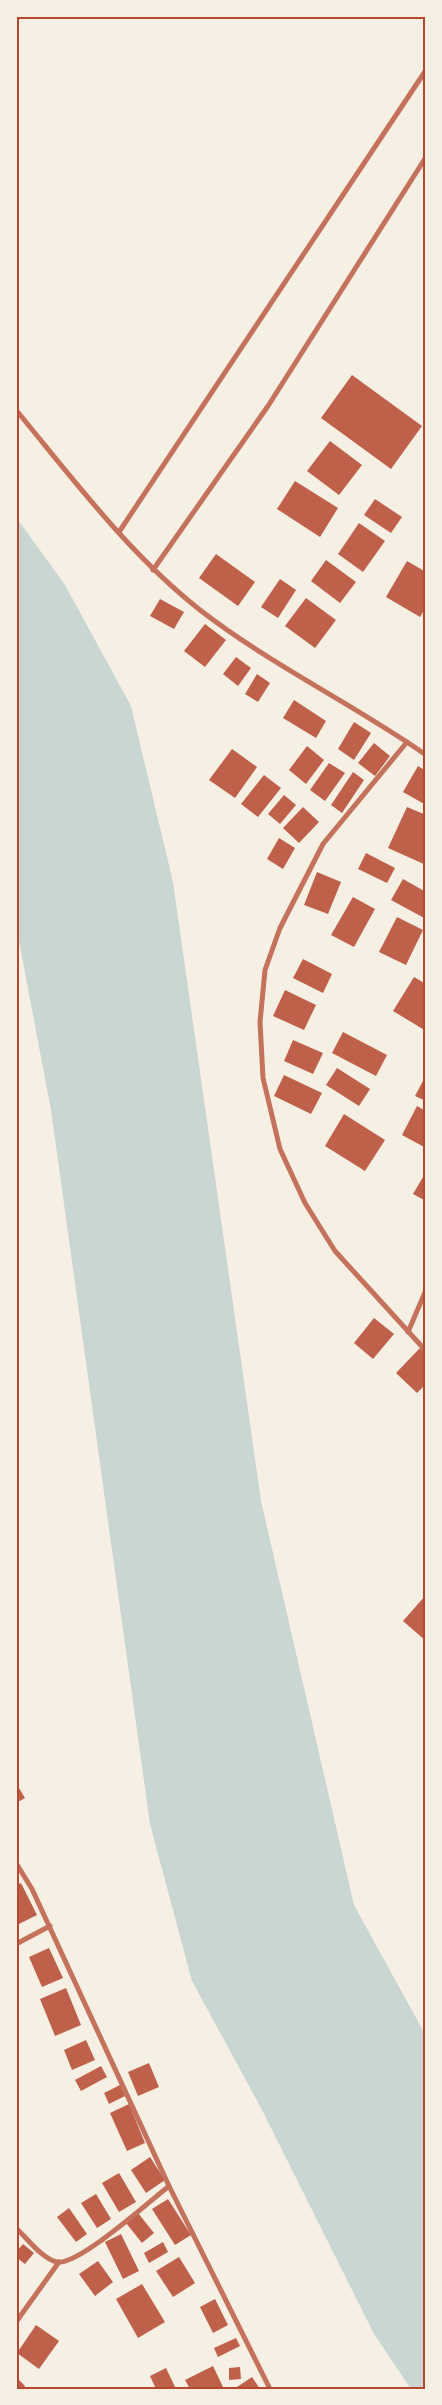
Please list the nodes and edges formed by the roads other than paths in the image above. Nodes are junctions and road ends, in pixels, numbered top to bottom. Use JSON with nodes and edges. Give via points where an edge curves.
{"nodes":[{"id":1,"x":426,"y":70,"type":"edge"},
{"id":2,"x":426,"y":157,"type":"edge"},
{"id":3,"x":16,"y":410,"type":"edge"},
{"id":4,"x":119,"y":532,"type":"junction"},
{"id":5,"x":153,"y":570,"type":"junction"},
{"id":6,"x":407,"y":742,"type":"junction"},
{"id":7,"x":426,"y":755,"type":"edge"},
{"id":8,"x":426,"y":1290,"type":"edge"},
{"id":9,"x":408,"y":1332,"type":"junction"},
{"id":10,"x":426,"y":1351,"type":"edge"},
{"id":11,"x":16,"y":1863,"type":"edge"},
{"id":12,"x":50,"y":1926,"type":"junction"},
{"id":13,"x":16,"y":1944,"type":"edge"},
{"id":14,"x":169,"y":2186,"type":"junction"},
{"id":15,"x":16,"y":2228,"type":"edge"},
{"id":16,"x":59,"y":2262,"type":"junction"},
{"id":17,"x":16,"y":2322,"type":"edge"},
{"id":18,"x":270,"y":2389,"type":"edge"}],
"edges":[{"from":1,"to":4,"type":"street"},
{"from":2,"to":5,"type":"street","via":[[268,406]]},
{"from":3,"to":4,"type":"street"},
{"from":4,"to":5,"type":"street"},
{"from":5,"to":6,"type":"street","via":[[240,638]]},
{"from":6,"to":7,"type":"street"},
{"from":6,"to":9,"type":"street","via":[[319,852],[280,928],[265,970],[260,1022],[263,1078],[280,1149],[305,1203],[335,1251]]},
{"from":8,"to":9,"type":"street"},
{"from":9,"to":10,"type":"street"},
{"from":11,"to":12,"type":"street"},
{"from":12,"to":13,"type":"street"},
{"from":12,"to":14,"type":"street"},
{"from":14,"to":16,"type":"street","via":[[91,2248],[68,2261]]},
{"from":14,"to":18,"type":"street"},
{"from":15,"to":16,"type":"street","via":[[43,2253]]},
{"from":16,"to":17,"type":"street"}]}
